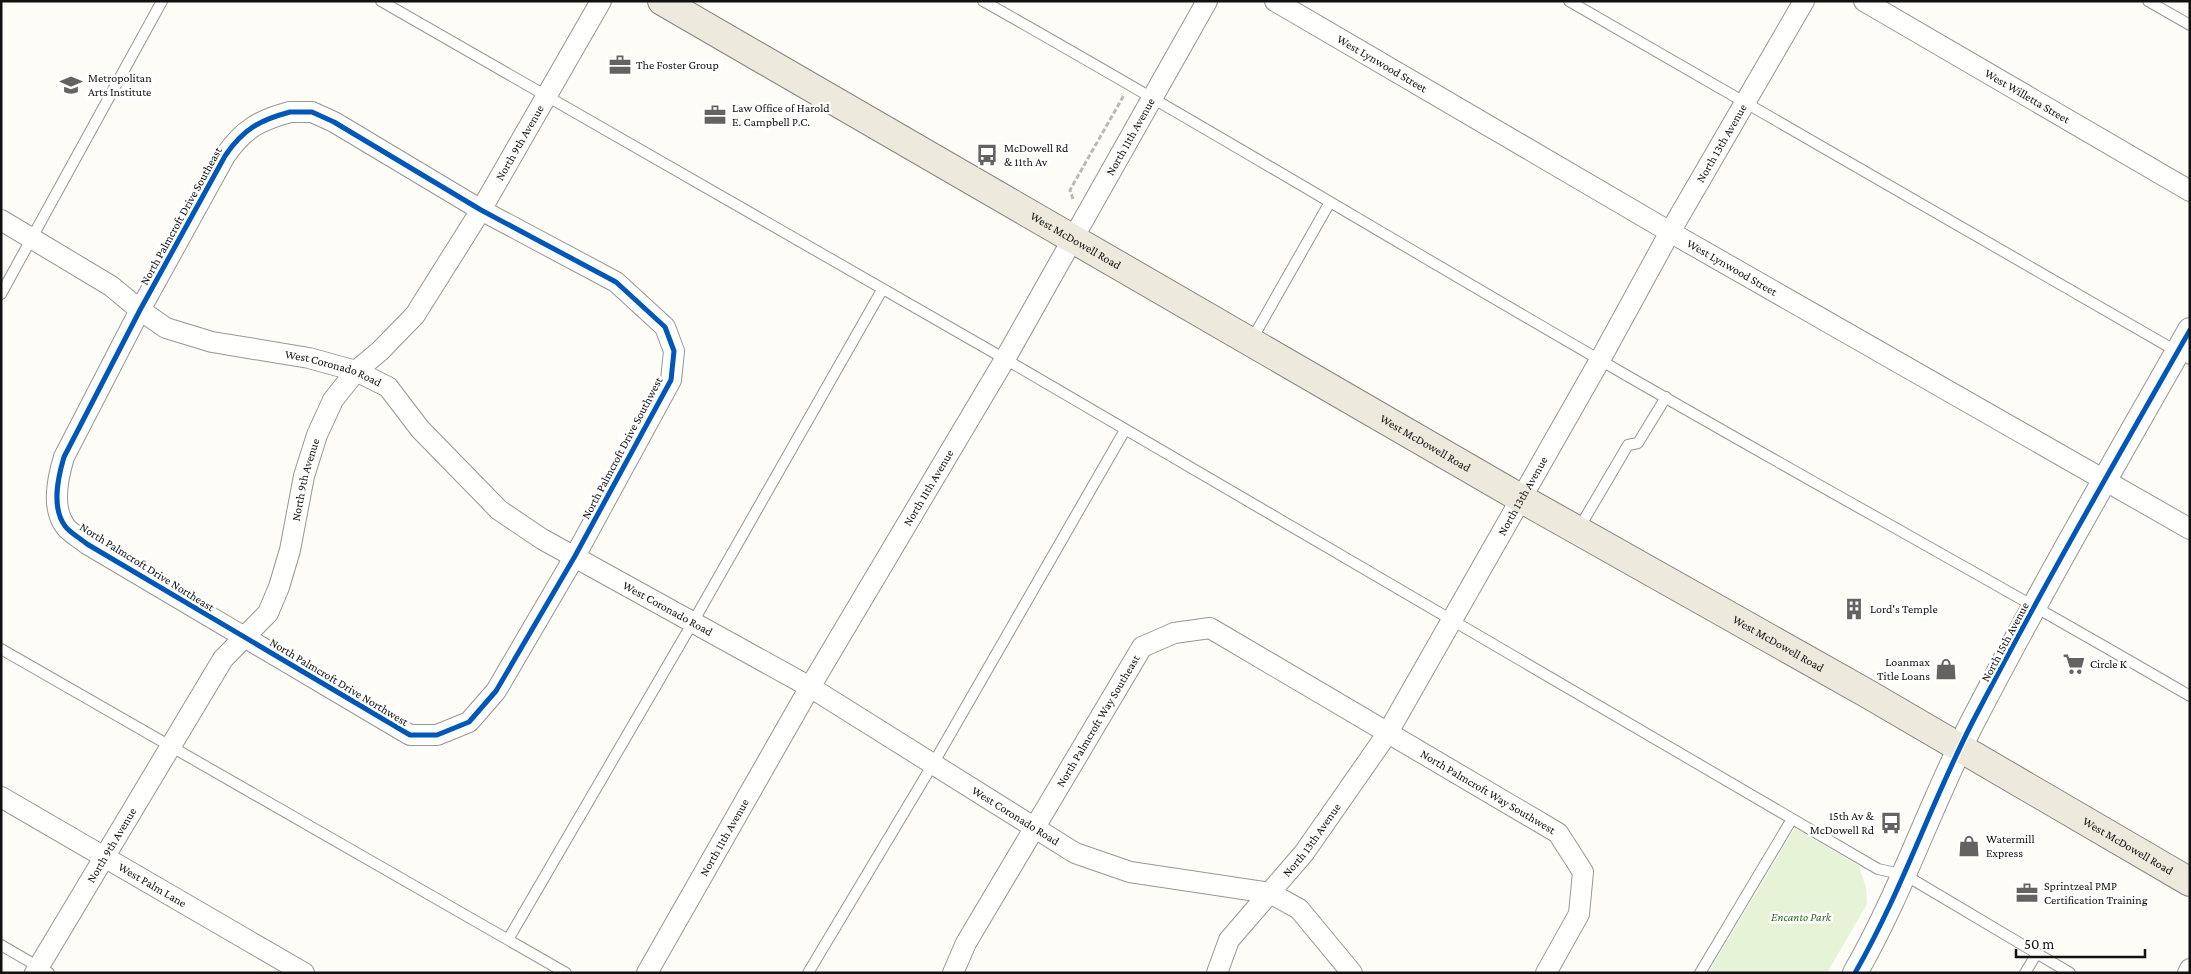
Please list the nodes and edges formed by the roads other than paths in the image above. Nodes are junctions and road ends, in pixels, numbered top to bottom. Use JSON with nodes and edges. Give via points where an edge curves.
{"nodes":[{"id":1,"x":162,"y":1,"type":"edge"},
{"id":2,"x":381,"y":1,"type":"edge"},
{"id":3,"x":600,"y":1,"type":"edge"},
{"id":4,"x":662,"y":1,"type":"edge"},
{"id":5,"x":984,"y":1,"type":"edge"},
{"id":6,"x":1207,"y":1,"type":"edge"},
{"id":7,"x":1275,"y":1,"type":"edge"},
{"id":8,"x":1569,"y":1,"type":"edge"},
{"id":9,"x":1804,"y":1,"type":"edge"},
{"id":10,"x":1864,"y":1,"type":"edge"},
{"id":11,"x":2148,"y":1,"type":"edge"},
{"id":12,"x":2190,"y":25,"type":"edge"},
{"id":13,"x":546,"y":96,"type":"junction"},
{"id":14,"x":1153,"y":97,"type":"junction"},
{"id":15,"x":1745,"y":103,"type":"junction"},
{"id":16,"x":2190,"y":191,"type":"edge"},
{"id":17,"x":1330,"y":202,"type":"junction"},
{"id":18,"x":480,"y":210,"type":"junction"},
{"id":19,"x":1,"y":220,"type":"edge"},
{"id":20,"x":1670,"y":232,"type":"junction"},
{"id":21,"x":32,"y":237,"type":"junction"},
{"id":22,"x":1072,"y":238,"type":"junction"},
{"id":23,"x":882,"y":290,"type":"junction"},
{"id":24,"x":1,"y":294,"type":"edge"},
{"id":25,"x":140,"y":310,"type":"junction"},
{"id":26,"x":2190,"y":330,"type":"edge"},
{"id":27,"x":1251,"y":342,"type":"junction"},
{"id":28,"x":2184,"y":355,"type":"edge"},
{"id":29,"x":1005,"y":359,"type":"junction"},
{"id":30,"x":1600,"y":360,"type":"junction"},
{"id":31,"x":356,"y":371,"type":"junction"},
{"id":32,"x":1666,"y":398,"type":"junction"},
{"id":33,"x":1125,"y":430,"type":"junction"},
{"id":34,"x":2105,"y":480,"type":"junction"},
{"id":35,"x":1522,"y":499,"type":"junction"},
{"id":36,"x":2190,"y":529,"type":"edge"},
{"id":37,"x":1578,"y":531,"type":"junction"},
{"id":38,"x":575,"y":556,"type":"junction"},
{"id":39,"x":2036,"y":606,"type":"junction"},
{"id":40,"x":1451,"y":619,"type":"junction"},
{"id":41,"x":693,"y":622,"type":"junction"},
{"id":42,"x":242,"y":637,"type":"junction"},
{"id":43,"x":1,"y":649,"type":"edge"},
{"id":44,"x":810,"y":687,"type":"junction"},
{"id":45,"x":2190,"y":696,"type":"edge"},
{"id":46,"x":1387,"y":734,"type":"junction"},
{"id":47,"x":169,"y":746,"type":"junction"},
{"id":48,"x":1960,"y":748,"type":"junction"},
{"id":49,"x":933,"y":764,"type":"junction"},
{"id":50,"x":1,"y":797,"type":"edge"},
{"id":51,"x":1792,"y":819,"type":"junction"},
{"id":52,"x":1035,"y":827,"type":"junction"},
{"id":53,"x":105,"y":857,"type":"junction"},
{"id":54,"x":1904,"y":875,"type":"junction"},
{"id":55,"x":2190,"y":882,"type":"edge"},
{"id":56,"x":1270,"y":893,"type":"junction"},
{"id":57,"x":509,"y":938,"type":"junction"},
{"id":58,"x":1,"y":945,"type":"edge"},
{"id":59,"x":2037,"y":953,"type":"junction"},
{"id":60,"x":2190,"y":969,"type":"edge"},
{"id":61,"x":41,"y":971,"type":"edge"},
{"id":62,"x":304,"y":973,"type":"edge"},
{"id":63,"x":566,"y":973,"type":"edge"},
{"id":64,"x":647,"y":973,"type":"edge"},
{"id":65,"x":808,"y":973,"type":"edge"},
{"id":66,"x":953,"y":973,"type":"edge"},
{"id":67,"x":1217,"y":973,"type":"edge"},
{"id":68,"x":1352,"y":973,"type":"edge"},
{"id":69,"x":1546,"y":973,"type":"edge"},
{"id":70,"x":1700,"y":973,"type":"edge"},
{"id":71,"x":1855,"y":973,"type":"edge"},
{"id":72,"x":2025,"y":973,"type":"edge"},
{"id":73,"x":2070,"y":973,"type":"edge"},
{"id":74,"x":2188,"y":973,"type":"edge"}],
"edges":[{"from":1,"to":21,"type":"lane"},
{"from":2,"to":13,"type":"lane"},
{"from":3,"to":13,"type":"street","name":"North 9th Avenue"},
{"from":4,"to":22,"type":"main road","name":"West McDowell Road"},
{"from":5,"to":14,"type":"lane"},
{"from":6,"to":14,"type":"street","name":"North 11th Avenue"},
{"from":7,"to":20,"type":"street","name":"West Lynwood Street"},
{"from":8,"to":15,"type":"lane"},
{"from":9,"to":15,"type":"street","name":"North 13th Avenue"},
{"from":10,"to":16,"type":"street","name":"West Willetta Street"},
{"from":11,"to":12,"type":"lane"},
{"from":13,"to":18,"type":"street","name":"North 9th Avenue"},
{"from":13,"to":23,"type":"lane"},
{"from":14,"to":17,"type":"lane"},
{"from":14,"to":22,"type":"street","name":"North 11th Avenue"},
{"from":15,"to":20,"type":"street","name":"North 13th Avenue"},
{"from":15,"to":28,"type":"lane"},
{"from":17,"to":27,"type":"lane"},
{"from":17,"to":30,"type":"lane"},
{"from":18,"to":25,"type":"street","name":"North Palmcroft Drive Southeast","via":[[312,112],[290,112],[270,117],[250,127],[236,140]]},
{"from":18,"to":31,"type":"street","name":"North 9th Avenue","via":[[415,315]]},
{"from":18,"to":38,"type":"street","name":"North Palmcroft Drive Southwest","via":[[616,282],[665,327],[674,351],[671,380]]},
{"from":19,"to":21,"type":"street","name":"West Coronado Road"},
{"from":20,"to":30,"type":"street","name":"North 13th Avenue"},
{"from":20,"to":34,"type":"street","name":"West Lynwood Street"},
{"from":21,"to":24,"type":"lane"},
{"from":21,"to":25,"type":"street","name":"West Coronado Road","via":[[111,286]]},
{"from":22,"to":27,"type":"main road","name":"West McDowell Road"},
{"from":22,"to":29,"type":"street","name":"North 11th Avenue"},
{"from":23,"to":29,"type":"lane"},
{"from":23,"to":41,"type":"lane"},
{"from":25,"to":31,"type":"street","name":"West Coronado Road","via":[[166,328],[212,342],[309,358]]},
{"from":25,"to":42,"type":"street","name":"North Palmcroft Drive Northeast","via":[[64,457],[57,481],[58,505],[65,526],[87,544]]},
{"from":26,"to":28,"type":"street","name":"North 15th Avenue"},
{"from":27,"to":35,"type":"main road","name":"West McDowell Road"},
{"from":28,"to":34,"type":"street","name":"North 15th Avenue"},
{"from":29,"to":33,"type":"lane"},
{"from":29,"to":44,"type":"street","name":"North 11th Avenue"},
{"from":30,"to":32,"type":"lane"},
{"from":30,"to":35,"type":"street","name":"North 13th Avenue"},
{"from":31,"to":38,"type":"street","name":"West Coronado Road","via":[[388,387],[420,429],[499,510],[542,540]]},
{"from":31,"to":42,"type":"street","name":"North 9th Avenue","via":[[332,400],[317,436],[304,476],[290,550],[268,613]]},
{"from":32,"to":37,"type":"lane","via":[[1638,443],[1628,445]]},
{"from":32,"to":39,"type":"lane"},
{"from":33,"to":40,"type":"lane"},
{"from":33,"to":49,"type":"lane"},
{"from":34,"to":36,"type":"street","name":"West Lynwood Street"},
{"from":34,"to":39,"type":"street","name":"North 15th Avenue"},
{"from":35,"to":37,"type":"main road","name":"West McDowell Road"},
{"from":35,"to":40,"type":"street","name":"North 13th Avenue"},
{"from":37,"to":48,"type":"main road","name":"West McDowell Road"},
{"from":38,"to":41,"type":"street","name":"West Coronado Road"},
{"from":38,"to":42,"type":"street","name":"North Palmcroft Drive Northwest","via":[[496,691],[469,722],[438,735],[410,735]]},
{"from":39,"to":45,"type":"lane"},
{"from":39,"to":48,"type":"street","name":"North 15th Avenue"},
{"from":40,"to":46,"type":"street","name":"North 13th Avenue"},
{"from":40,"to":51,"type":"lane"},
{"from":41,"to":44,"type":"street","name":"West Coronado Road"},
{"from":41,"to":57,"type":"lane"},
{"from":42,"to":47,"type":"street","name":"North 9th Avenue","via":[[223,659]]},
{"from":43,"to":47,"type":"lane"},
{"from":44,"to":49,"type":"street","name":"West Coronado Road"},
{"from":44,"to":64,"type":"street","name":"North 11th Avenue"},
{"from":46,"to":52,"type":"street","name":"North Palmcroft Way Southeast","via":[[1210,628],[1174,632],[1142,647]]},
{"from":46,"to":56,"type":"street","name":"North 13th Avenue","via":[[1304,853]]},
{"from":46,"to":69,"type":"street","name":"North Palmcroft Way Southwest","via":[[1558,833],[1583,872],[1579,914]]},
{"from":47,"to":53,"type":"street","name":"North 9th Avenue"},
{"from":47,"to":57,"type":"lane"},
{"from":48,"to":54,"type":"street","name":"North 15th Avenue"},
{"from":48,"to":55,"type":"main road","name":"West McDowell Road"},
{"from":49,"to":52,"type":"street","name":"West Coronado Road"},
{"from":49,"to":65,"type":"lane"},
{"from":50,"to":53,"type":"street","name":"West Palm Lane"},
{"from":51,"to":54,"type":"lane","via":[[1878,869]]},
{"from":51,"to":70,"type":"lane"},
{"from":52,"to":56,"type":"street","name":"West Coronado Road","via":[[1075,852],[1130,872]]},
{"from":52,"to":66,"type":"street","name":"North Palmcroft Way Southeast","via":[[966,943]]},
{"from":53,"to":61,"type":"street","name":"North 9th Avenue"},
{"from":53,"to":62,"type":"street","name":"West Palm Lane"},
{"from":54,"to":59,"type":"lane"},
{"from":54,"to":71,"type":"street","name":"North 15th Avenue"},
{"from":56,"to":67,"type":"street","name":"North 13th Avenue","via":[[1229,940]]},
{"from":56,"to":68,"type":"street","name":"West Coronado Road","via":[[1299,909]]},
{"from":57,"to":63,"type":"lane"},
{"from":58,"to":61,"type":"lane"},
{"from":59,"to":72,"type":"lane"},
{"from":59,"to":73,"type":"lane"},
{"from":60,"to":74,"type":"street"}]}
